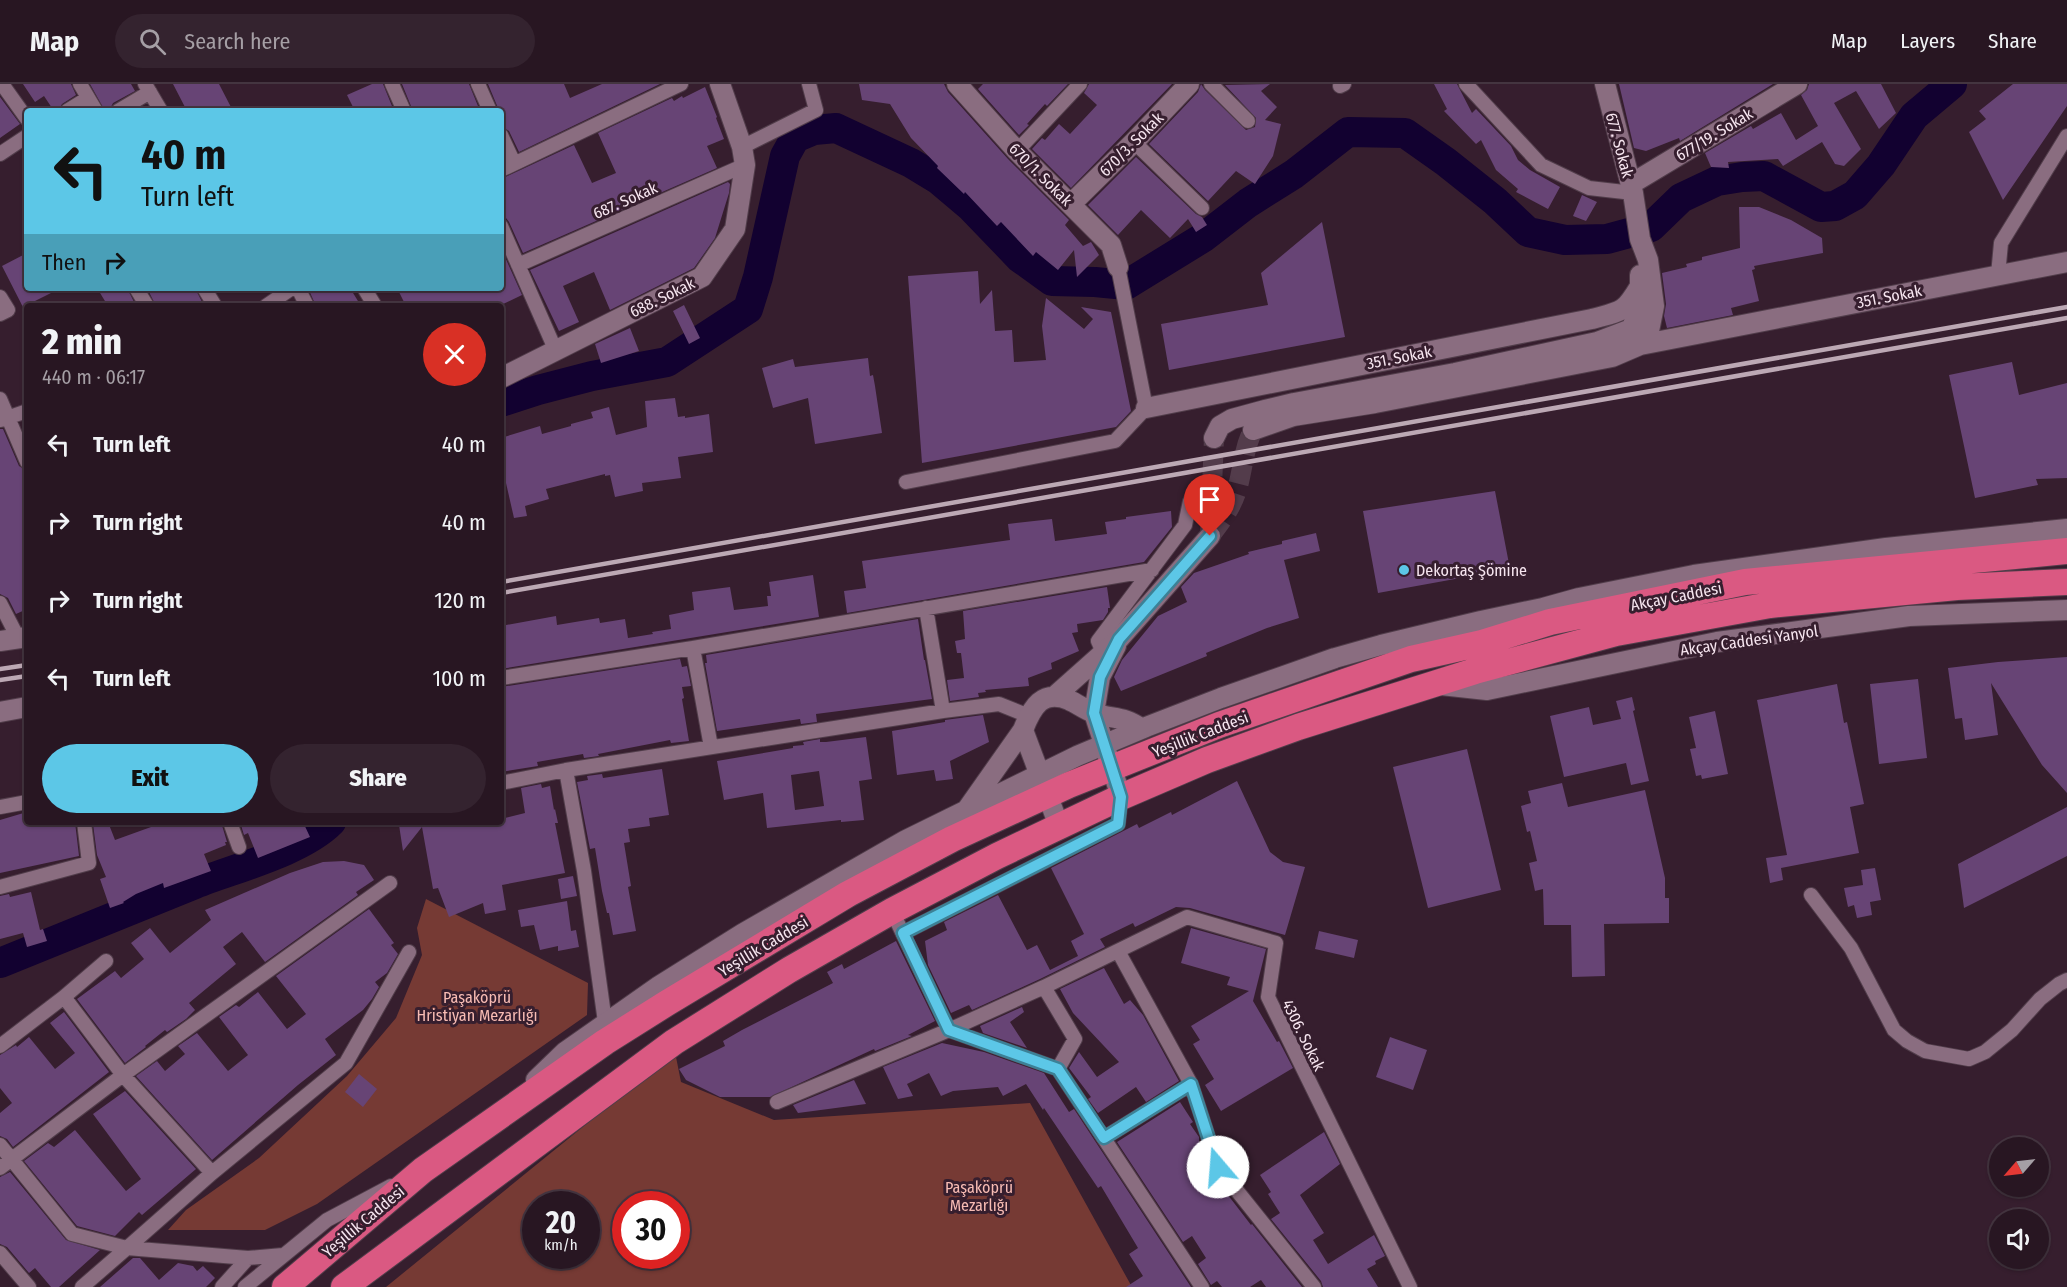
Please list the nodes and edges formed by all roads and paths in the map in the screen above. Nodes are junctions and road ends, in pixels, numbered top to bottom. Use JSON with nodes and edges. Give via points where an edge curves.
{"nodes":[{"id":1,"x":2,"y":84,"type":"edge"},
{"id":2,"x":80,"y":84,"type":"edge"},
{"id":3,"x":392,"y":84,"type":"edge"},
{"id":4,"x":478,"y":84,"type":"edge"},
{"id":5,"x":681,"y":84,"type":"edge"},
{"id":6,"x":720,"y":84,"type":"edge"},
{"id":7,"x":809,"y":84,"type":"edge"},
{"id":8,"x":1080,"y":84,"type":"edge"},
{"id":9,"x":1189,"y":84,"type":"edge"},
{"id":10,"x":1211,"y":84,"type":"edge"},
{"id":11,"x":1466,"y":84,"type":"edge"},
{"id":12,"x":1605,"y":84,"type":"edge"},
{"id":13,"x":1797,"y":84,"type":"edge"},
{"id":14,"x":964,"y":87,"type":"edge"},
{"id":15,"x":148,"y":88,"type":"edge"},
{"id":16,"x":88,"y":98,"type":"junction"},
{"id":17,"x":72,"y":108,"type":"edge"},
{"id":18,"x":94,"y":108,"type":"edge"},
{"id":19,"x":122,"y":108,"type":"edge"},
{"id":20,"x":159,"y":108,"type":"edge"},
{"id":21,"x":403,"y":108,"type":"edge"},
{"id":22,"x":489,"y":108,"type":"edge"},
{"id":23,"x":24,"y":115,"type":"edge"},
{"id":24,"x":1248,"y":120,"type":"dead end"},
{"id":25,"x":2067,"y":136,"type":"edge"},
{"id":26,"x":24,"y":138,"type":"edge"},
{"id":27,"x":1134,"y":142,"type":"junction"},
{"id":28,"x":504,"y":150,"type":"edge"},
{"id":29,"x":1017,"y":151,"type":"junction"},
{"id":30,"x":0,"y":154,"type":"edge"},
{"id":31,"x":743,"y":156,"type":"junction"},
{"id":32,"x":507,"y":166,"type":"edge"},
{"id":33,"x":1633,"y":194,"type":"junction"},
{"id":34,"x":1071,"y":204,"type":"junction"},
{"id":35,"x":1202,"y":208,"type":"dead end"},
{"id":36,"x":504,"y":233,"type":"edge"},
{"id":37,"x":1640,"y":239,"type":"junction"},
{"id":38,"x":2067,"y":262,"type":"edge"},
{"id":39,"x":518,"y":265,"type":"junction"},
{"id":40,"x":1118,"y":267,"type":"joint"},
{"id":41,"x":1998,"y":275,"type":"junction"},
{"id":42,"x":1640,"y":286,"type":"junction"},
{"id":43,"x":288,"y":291,"type":"edge"},
{"id":44,"x":0,"y":297,"type":"edge"},
{"id":45,"x":270,"y":303,"type":"edge"},
{"id":46,"x":0,"y":314,"type":"edge"},
{"id":47,"x":1640,"y":345,"type":"junction"},
{"id":48,"x":555,"y":349,"type":"junction"},
{"id":49,"x":504,"y":376,"type":"edge"},
{"id":50,"x":0,"y":399,"type":"edge"},
{"id":51,"x":1146,"y":408,"type":"junction"},
{"id":52,"x":24,"y":412,"type":"edge"},
{"id":53,"x":4,"y":419,"type":"edge"},
{"id":54,"x":1253,"y":430,"type":"dead end"},
{"id":55,"x":1214,"y":438,"type":"dead end"},
{"id":56,"x":24,"y":456,"type":"edge"},
{"id":57,"x":906,"y":482,"type":"dead end"},
{"id":58,"x":1190,"y":501,"type":"dead end"},
{"id":59,"x":2067,"y":529,"type":"edge"},
{"id":60,"x":1210,"y":536,"type":"dead end"},
{"id":61,"x":2067,"y":551,"type":"edge"},
{"id":62,"x":1152,"y":570,"type":"junction"},
{"id":63,"x":2067,"y":582,"type":"edge"},
{"id":64,"x":0,"y":603,"type":"edge"},
{"id":65,"x":926,"y":608,"type":"junction"},
{"id":66,"x":2067,"y":610,"type":"edge"},
{"id":67,"x":15,"y":639,"type":"edge"},
{"id":68,"x":1119,"y":639,"type":"junction"},
{"id":69,"x":693,"y":648,"type":"junction"},
{"id":70,"x":1103,"y":652,"type":"junction"},
{"id":71,"x":504,"y":678,"type":"edge"},
{"id":72,"x":1435,"y":684,"type":"junction"},
{"id":73,"x":1055,"y":696,"type":"junction"},
{"id":74,"x":1296,"y":698,"type":"joint"},
{"id":75,"x":24,"y":708,"type":"edge"},
{"id":76,"x":943,"y":711,"type":"junction"},
{"id":77,"x":0,"y":712,"type":"edge"},
{"id":78,"x":1094,"y":713,"type":"junction"},
{"id":79,"x":1026,"y":723,"type":"junction"},
{"id":80,"x":1298,"y":727,"type":"joint"},
{"id":81,"x":1142,"y":729,"type":"junction"},
{"id":82,"x":711,"y":747,"type":"junction"},
{"id":83,"x":1107,"y":757,"type":"junction"},
{"id":84,"x":566,"y":770,"type":"junction"},
{"id":85,"x":504,"y":782,"type":"edge"},
{"id":86,"x":1044,"y":785,"type":"junction"},
{"id":87,"x":1121,"y":797,"type":"junction"},
{"id":88,"x":24,"y":803,"type":"edge"},
{"id":89,"x":0,"y":807,"type":"edge"},
{"id":90,"x":966,"y":811,"type":"junction"},
{"id":91,"x":84,"y":825,"type":"edge"},
{"id":92,"x":231,"y":825,"type":"edge"},
{"id":93,"x":1059,"y":826,"type":"junction"},
{"id":94,"x":239,"y":847,"type":"dead end"},
{"id":95,"x":390,"y":883,"type":"dead end"},
{"id":96,"x":0,"y":887,"type":"edge"},
{"id":97,"x":1810,"y":895,"type":"dead end"},
{"id":98,"x":898,"y":922,"type":"junction"},
{"id":99,"x":1118,"y":951,"type":"junction"},
{"id":100,"x":409,"y":952,"type":"dead end"},
{"id":101,"x":106,"y":961,"type":"dead end"},
{"id":102,"x":2067,"y":980,"type":"edge"},
{"id":103,"x":1044,"y":987,"type":"junction"},
{"id":104,"x":64,"y":997,"type":"junction"},
{"id":105,"x":605,"y":1022,"type":"junction"},
{"id":106,"x":949,"y":1030,"type":"junction"},
{"id":107,"x":0,"y":1046,"type":"edge"},
{"id":108,"x":1058,"y":1069,"type":"junction"},
{"id":109,"x":123,"y":1075,"type":"junction"},
{"id":110,"x":1191,"y":1084,"type":"junction"},
{"id":111,"x":777,"y":1102,"type":"dead end"},
{"id":112,"x":496,"y":1118,"type":"junction"},
{"id":113,"x":1104,"y":1138,"type":"junction"},
{"id":114,"x":0,"y":1146,"type":"edge"},
{"id":115,"x":12,"y":1160,"type":"junction"},
{"id":116,"x":0,"y":1168,"type":"edge"},
{"id":117,"x":423,"y":1170,"type":"junction"},
{"id":118,"x":212,"y":1173,"type":"junction"},
{"id":119,"x":126,"y":1248,"type":"junction"},
{"id":120,"x":0,"y":1252,"type":"edge"},
{"id":121,"x":283,"y":1255,"type":"junction"},
{"id":122,"x":248,"y":1258,"type":"junction"},
{"id":123,"x":29,"y":1287,"type":"edge"},
{"id":124,"x":82,"y":1287,"type":"edge"},
{"id":125,"x":222,"y":1287,"type":"edge"},
{"id":126,"x":245,"y":1287,"type":"edge"},
{"id":127,"x":285,"y":1287,"type":"edge"},
{"id":128,"x":344,"y":1287,"type":"edge"},
{"id":129,"x":1202,"y":1287,"type":"edge"},
{"id":130,"x":1314,"y":1287,"type":"edge"},
{"id":131,"x":1410,"y":1287,"type":"edge"}],
"edges":[{"from":1,"to":23,"type":"street"},
{"from":2,"to":16,"type":"street"},
{"from":3,"to":21,"type":"street"},
{"from":4,"to":22,"type":"street"},
{"from":5,"to":32,"type":"street"},
{"from":6,"to":31,"type":"street","name":"688. Sokak"},
{"from":7,"to":31,"type":"street","name":"687. Sokak","via":[[816,110]]},
{"from":8,"to":29,"type":"street"},
{"from":9,"to":27,"type":"street","name":"670/3. Sokak"},
{"from":10,"to":24,"type":"street"},
{"from":11,"to":33,"type":"street","via":[[1541,165],[1589,189]]},
{"from":12,"to":33,"type":"street","name":"677. Sokak"},
{"from":13,"to":33,"type":"street","name":"677/19. Sokak"},
{"from":14,"to":29,"type":"street","name":"670/1. Sokak"},
{"from":15,"to":19,"type":"street"},
{"from":15,"to":20,"type":"street"},
{"from":16,"to":17,"type":"street"},
{"from":16,"to":18,"type":"street"},
{"from":25,"to":41,"type":"street","via":[[2001,243]]},
{"from":26,"to":30,"type":"street"},
{"from":27,"to":34,"type":"street","name":"670/3. Sokak"},
{"from":27,"to":35,"type":"street"},
{"from":28,"to":32,"type":"street"},
{"from":29,"to":34,"type":"street","name":"670/1. Sokak"},
{"from":31,"to":39,"type":"street","name":"687. Sokak"},
{"from":31,"to":48,"type":"street","name":"688. Sokak","via":[[735,229],[702,277]]},
{"from":33,"to":37,"type":"street","name":"677. Sokak"},
{"from":34,"to":40,"type":"street","name":"670/1. Sokak","via":[[1111,244]]},
{"from":36,"to":39,"type":"street"},
{"from":37,"to":42,"type":"street","name":"351. Sokak"},
{"from":37,"to":47,"type":"street","via":[[1654,306],[1649,331]]},
{"from":38,"to":41,"type":"street","name":"351. Sokak"},
{"from":39,"to":48,"type":"street"},
{"from":40,"to":51,"type":"street"},
{"from":41,"to":47,"type":"street","name":"351. Sokak"},
{"from":42,"to":51,"type":"street","name":"351. Sokak","via":[[1622,311],[1592,319]]},
{"from":42,"to":55,"type":"street","name":"351. Sokak","via":[[1640,310],[1631,329],[1597,342],[1294,402],[1232,420],[1220,426]]},
{"from":43,"to":45,"type":"street"},
{"from":44,"to":46,"type":"street","via":[[8,310]]},
{"from":47,"to":54,"type":"street","name":"351. Sokak","via":[[1612,357],[1293,416]]},
{"from":48,"to":49,"type":"street","name":"688. Sokak"},
{"from":50,"to":53,"type":"street"},
{"from":51,"to":57,"type":"street","via":[[1115,441]]},
{"from":52,"to":53,"type":"street"},
{"from":53,"to":56,"type":"street"},
{"from":58,"to":62,"type":"street","via":[[1185,525]]},
{"from":59,"to":81,"type":"street","via":[[1705,573],[1579,598],[1335,658]]},
{"from":60,"to":68,"type":"street"},
{"from":61,"to":74,"type":"highway","name":"Akçay Caddesi","via":[[1745,582],[1550,622],[1411,659]]},
{"from":62,"to":65,"type":"street"},
{"from":62,"to":70,"type":"street","via":[[1098,641]]},
{"from":63,"to":72,"type":"highway","name":"Akçay Caddesi","via":[[1957,587],[1770,604],[1616,633]]},
{"from":64,"to":67,"type":"street"},
{"from":65,"to":69,"type":"street"},
{"from":65,"to":76,"type":"street"},
{"from":66,"to":72,"type":"street","name":"Akçay Caddesi Yanyol","via":[[1909,616],[1717,642],[1487,690]]},
{"from":68,"to":70,"type":"street"},
{"from":68,"to":78,"type":"street","via":[[1100,677]]},
{"from":69,"to":71,"type":"street"},
{"from":69,"to":82,"type":"street"},
{"from":70,"to":73,"type":"street"},
{"from":72,"to":80,"type":"highway","name":"Akçay Caddesi"},
{"from":73,"to":78,"type":"street"},
{"from":73,"to":79,"type":"street","via":[[1045,697],[1037,704]]},
{"from":74,"to":83,"type":"highway","name":"Yeşillik Caddesi"},
{"from":75,"to":77,"type":"street"},
{"from":76,"to":79,"type":"street","via":[[999,704]]},
{"from":76,"to":82,"type":"street"},
{"from":78,"to":81,"type":"street","via":[[1126,719]]},
{"from":78,"to":83,"type":"street"},
{"from":79,"to":86,"type":"street"},
{"from":79,"to":90,"type":"street"},
{"from":80,"to":87,"type":"highway","name":"Yeşillik Caddesi"},
{"from":81,"to":83,"type":"street"},
{"from":82,"to":84,"type":"street"},
{"from":83,"to":86,"type":"highway","name":"Yeşillik Caddesi"},
{"from":83,"to":87,"type":"street"},
{"from":84,"to":85,"type":"street"},
{"from":84,"to":105,"type":"street"},
{"from":86,"to":90,"type":"street"},
{"from":86,"to":93,"type":"street"},
{"from":86,"to":112,"type":"highway","name":"Yeşillik Caddesi","via":[[848,894],[658,1008]]},
{"from":87,"to":93,"type":"highway","name":"Yeşillik Caddesi"},
{"from":87,"to":98,"type":"street","via":[[1118,824]]},
{"from":88,"to":89,"type":"street"},
{"from":90,"to":105,"type":"street","via":[[906,840],[742,934]]},
{"from":91,"to":96,"type":"street","via":[[89,863]]},
{"from":92,"to":94,"type":"street"},
{"from":93,"to":98,"type":"highway","name":"Yeşillik Caddesi"},
{"from":95,"to":109,"type":"street"},
{"from":97,"to":102,"type":"street","via":[[1851,948],[1894,1030],[1925,1051],[1970,1059],[1985,1052],[2040,999]]},
{"from":98,"to":106,"type":"street"},
{"from":98,"to":128,"type":"highway","name":"Yeşillik Caddesi","via":[[789,970],[674,1041]]},
{"from":99,"to":103,"type":"street"},
{"from":99,"to":110,"type":"street"},
{"from":99,"to":131,"type":"street","name":"4306. Sokak","via":[[1188,917],[1276,943],[1268,998]]},
{"from":100,"to":118,"type":"street","via":[[346,1063]]},
{"from":101,"to":104,"type":"street"},
{"from":103,"to":106,"type":"street"},
{"from":103,"to":108,"type":"street","via":[[1075,1040]]},
{"from":104,"to":107,"type":"street"},
{"from":104,"to":109,"type":"street"},
{"from":105,"to":112,"type":"street","via":[[565,1052]]},
{"from":106,"to":108,"type":"street"},
{"from":106,"to":111,"type":"street"},
{"from":108,"to":113,"type":"street"},
{"from":109,"to":115,"type":"street"},
{"from":109,"to":118,"type":"street"},
{"from":110,"to":113,"type":"street"},
{"from":110,"to":130,"type":"street","via":[[1218,1167]]},
{"from":112,"to":117,"type":"highway","name":"Yeşillik Caddesi"},
{"from":113,"to":129,"type":"street"},
{"from":114,"to":115,"type":"street"},
{"from":115,"to":116,"type":"street"},
{"from":115,"to":119,"type":"street","via":[[72,1234]]},
{"from":117,"to":121,"type":"street","via":[[327,1220]]},
{"from":117,"to":127,"type":"highway","name":"Yeşillik Caddesi"},
{"from":118,"to":119,"type":"street"},
{"from":119,"to":122,"type":"street"},
{"from":119,"to":124,"type":"street"},
{"from":120,"to":123,"type":"street"},
{"from":121,"to":122,"type":"street"},
{"from":121,"to":126,"type":"street"},
{"from":122,"to":125,"type":"street"}]}
